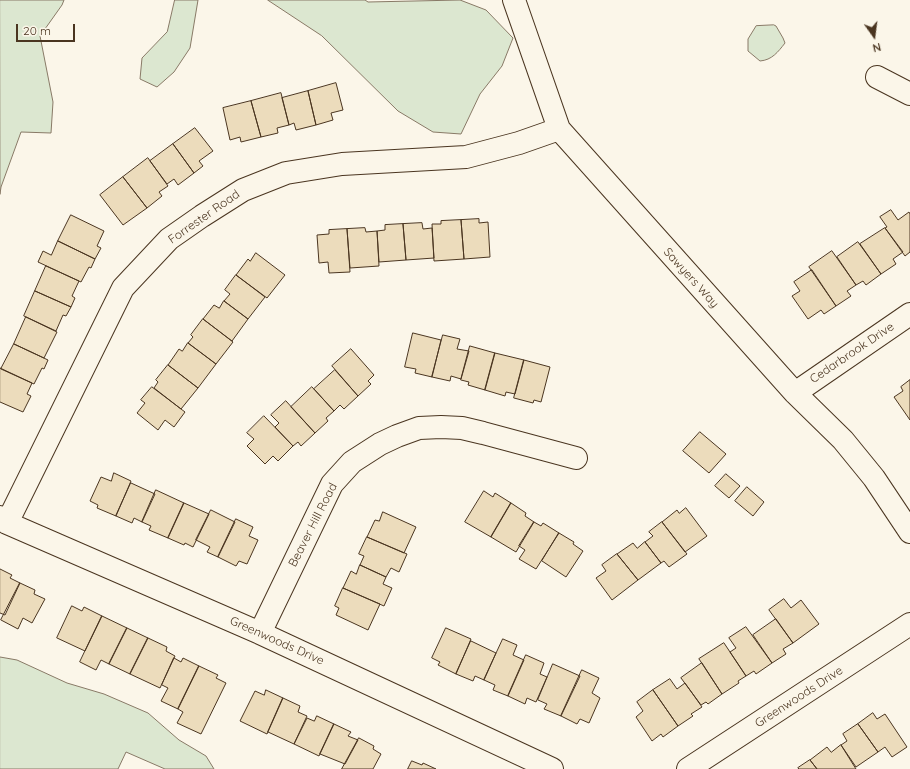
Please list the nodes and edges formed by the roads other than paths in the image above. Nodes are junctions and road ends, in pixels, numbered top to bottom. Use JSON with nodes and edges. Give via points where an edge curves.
{"nodes":[{"id":1,"x":514,"y":0,"type":"edge"},
{"id":2,"x":877,"y":77,"type":"dead end"},
{"id":3,"x":910,"y":94,"type":"edge"},
{"id":4,"x":558,"y":130,"type":"junction"},
{"id":5,"x":910,"y":314,"type":"edge"},
{"id":6,"x":794,"y":393,"type":"junction"},
{"id":7,"x":576,"y":458,"type":"dead end"},
{"id":8,"x":3,"y":520,"type":"edge"},
{"id":9,"x":910,"y":532,"type":"edge"},
{"id":10,"x":910,"y":624,"type":"edge"},
{"id":11,"x":260,"y":633,"type":"junction"},
{"id":12,"x":552,"y":769,"type":"edge"},
{"id":13,"x":688,"y":769,"type":"edge"}],
"edges":[{"from":1,"to":4,"type":"street","name":"Sawyers Way"},
{"from":2,"to":3,"type":"street"},
{"from":4,"to":6,"type":"street","name":"Sawyers Way"},
{"from":4,"to":8,"type":"street","name":"Forrester Road","via":[[466,157],[342,164],[286,173],[243,190],[186,228],[169,240],[123,288]]},
{"from":5,"to":6,"type":"street","name":"Cedarbrook Drive"},
{"from":6,"to":9,"type":"street","name":"Sawyers Way","via":[[847,446],[874,478]]},
{"from":7,"to":11,"type":"street","name":"Beaver Hill Road","via":[[476,431],[441,426],[419,428],[380,444],[352,462],[332,484]]},
{"from":8,"to":11,"type":"street","name":"Greenwoods Drive"},
{"from":10,"to":13,"type":"street","name":"Greenwoods Drive"},
{"from":11,"to":12,"type":"street","name":"Greenwoods Drive"}]}
